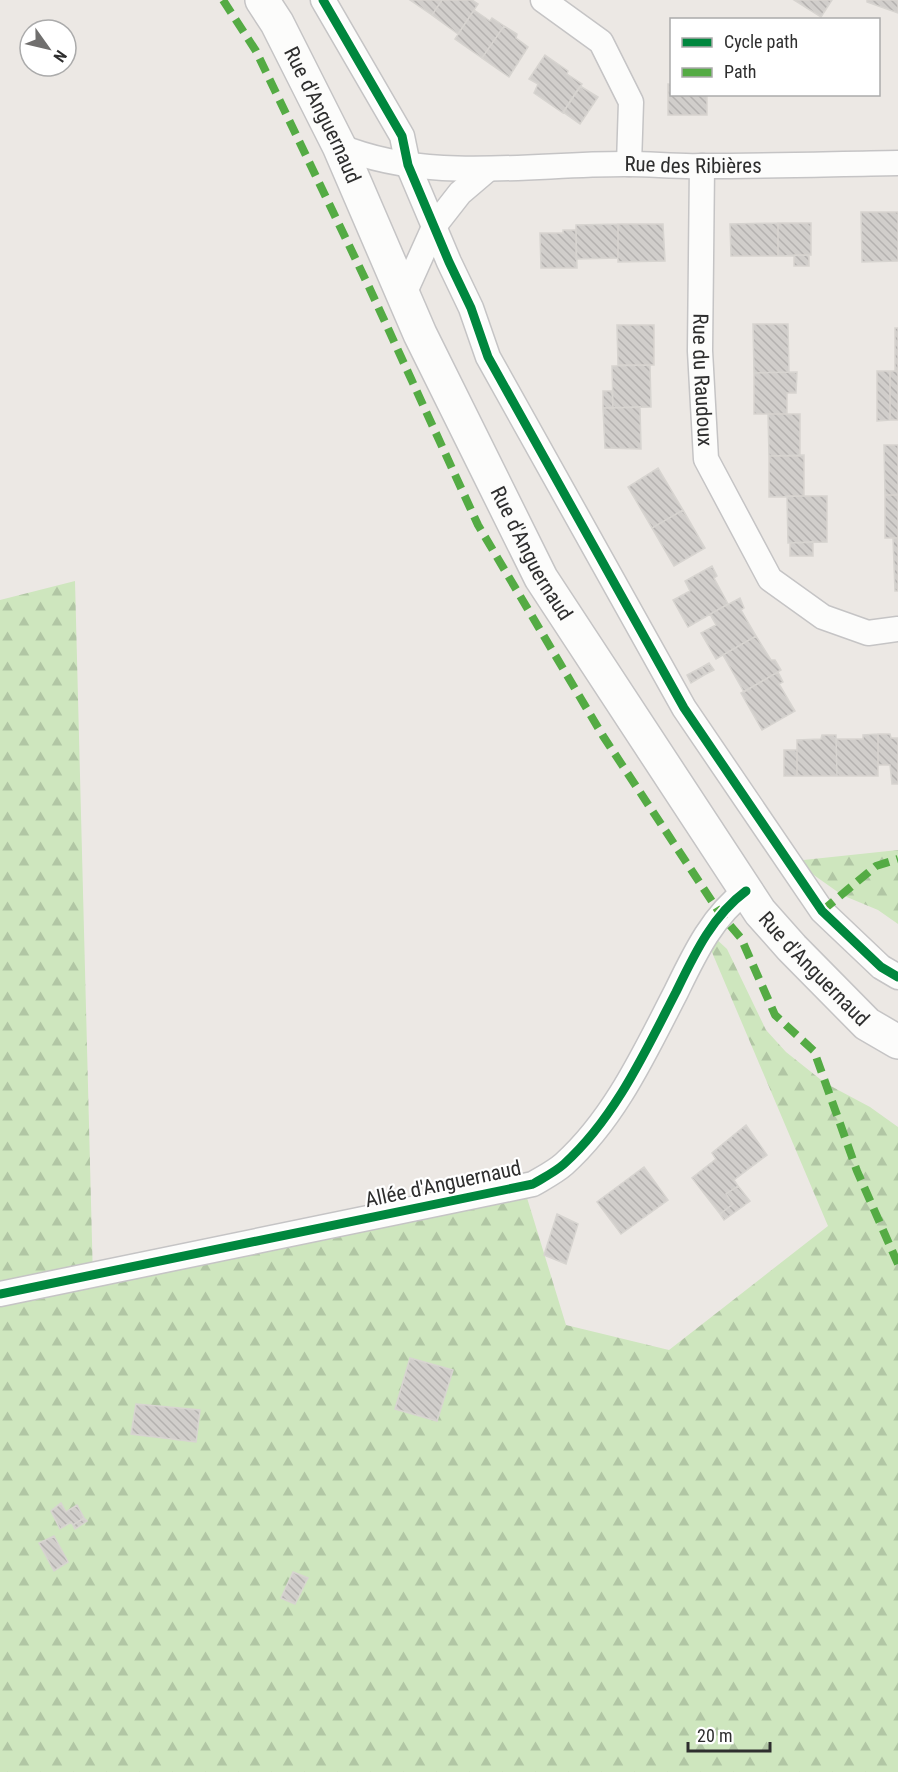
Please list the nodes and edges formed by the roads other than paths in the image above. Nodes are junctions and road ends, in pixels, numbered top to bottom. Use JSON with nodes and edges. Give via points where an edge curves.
{"nodes":[{"id":1,"x":262,"y":0,"type":"edge"},
{"id":2,"x":323,"y":0,"type":"edge"},
{"id":3,"x":543,"y":0,"type":"edge"},
{"id":4,"x":339,"y":146,"type":"junction"},
{"id":5,"x":898,"y":163,"type":"edge"},
{"id":6,"x":629,"y":164,"type":"junction"},
{"id":7,"x":408,"y":165,"type":"junction"},
{"id":8,"x":702,"y":166,"type":"junction"},
{"id":9,"x":487,"y":170,"type":"junction"},
{"id":10,"x":435,"y":225,"type":"junction"},
{"id":11,"x":404,"y":294,"type":"junction"},
{"id":12,"x":898,"y":629,"type":"edge"},
{"id":13,"x":746,"y":891,"type":"junction"},
{"id":14,"x":898,"y":977,"type":"edge"},
{"id":15,"x":898,"y":1042,"type":"edge"},
{"id":16,"x":0,"y":1294,"type":"edge"}],
"edges":[{"from":1,"to":4,"type":"main road","name":"Rue d'Anguernaud"},
{"from":2,"to":7,"type":"street","via":[[402,136]]},
{"from":3,"to":6,"type":"street","via":[[601,42],[631,102]]},
{"from":4,"to":7,"type":"street","name":"Rue des Ribières","via":[[362,156]]},
{"from":4,"to":11,"type":"main road","name":"Rue d'Anguernaud"},
{"from":5,"to":8,"type":"street","name":"Rue des Ribières"},
{"from":6,"to":8,"type":"street","name":"Rue des Ribières"},
{"from":6,"to":9,"type":"street","name":"Rue des Ribières"},
{"from":7,"to":9,"type":"street","name":"Rue des Ribières"},
{"from":7,"to":10,"type":"street"},
{"from":8,"to":12,"type":"street","name":"Rue du Raudoux","via":[[700,351],[706,459],[770,579],[823,617],[868,633]]},
{"from":9,"to":10,"type":"street","via":[[460,193]]},
{"from":10,"to":11,"type":"street"},
{"from":10,"to":14,"type":"street","via":[[488,357],[684,708],[822,911],[881,967]]},
{"from":11,"to":13,"type":"main road","name":"Rue d'Anguernaud","via":[[541,578]]},
{"from":13,"to":15,"type":"main road","name":"Rue d'Anguernaud","via":[[792,948],[867,1024]]},
{"from":13,"to":16,"type":"street","name":"Allée d'Anguernaud","via":[[733,901],[700,944],[623,1090],[591,1135],[563,1165],[533,1184]]}]}
